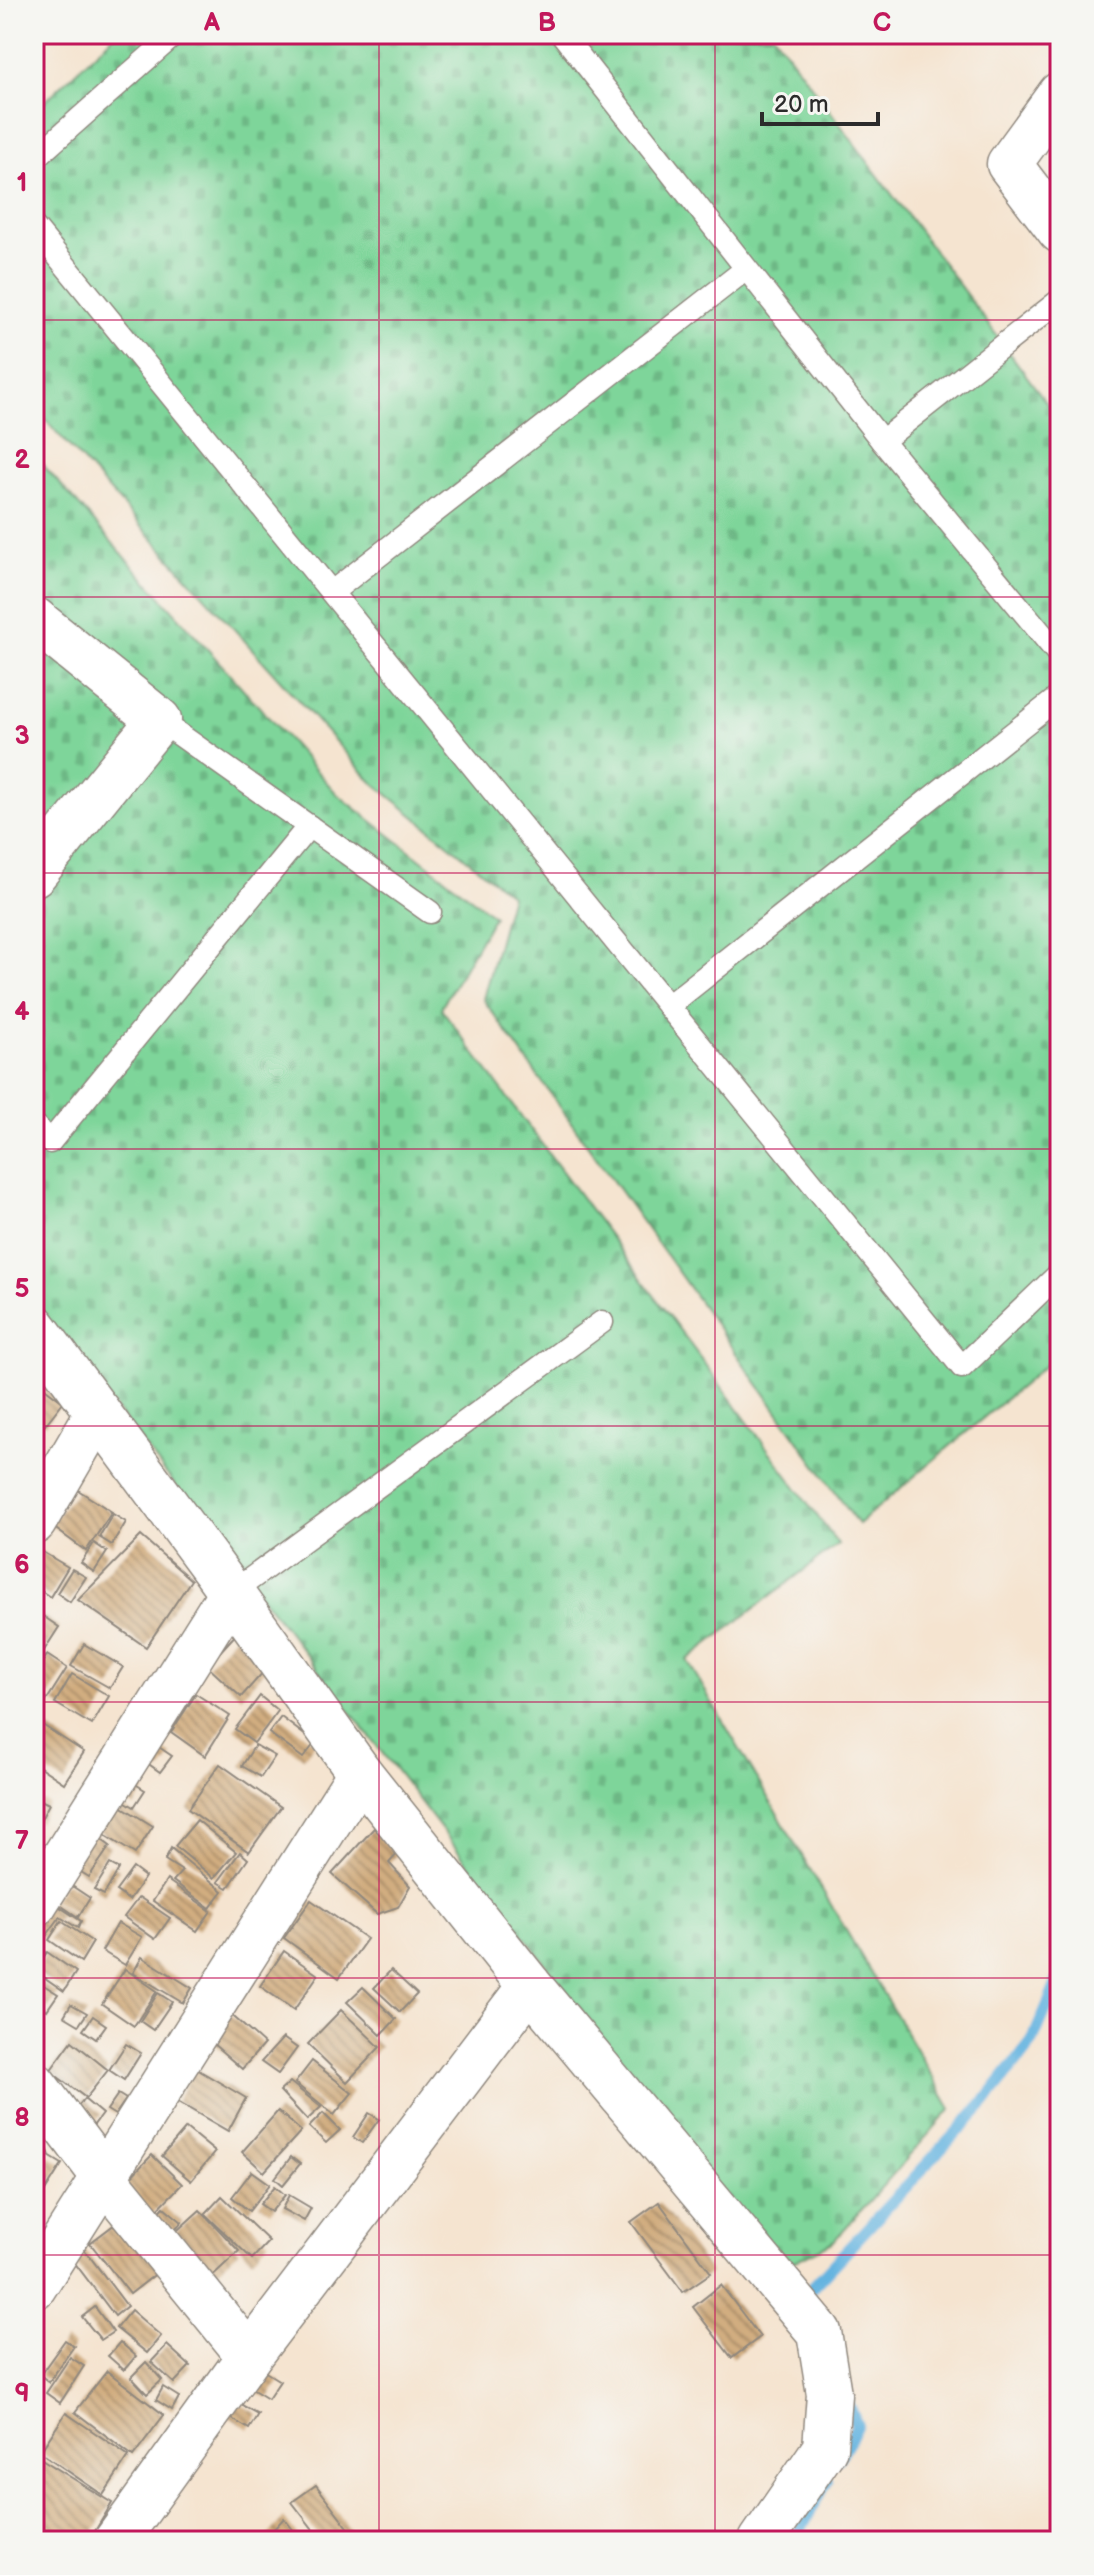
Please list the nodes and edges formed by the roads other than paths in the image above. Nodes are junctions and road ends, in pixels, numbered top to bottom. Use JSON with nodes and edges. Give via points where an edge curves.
{"nodes":[{"id":1,"x":175,"y":34,"type":"edge"},
{"id":2,"x":562,"y":34,"type":"edge"},
{"id":3,"x":1060,"y":94,"type":"edge"},
{"id":4,"x":34,"y":159,"type":"edge"},
{"id":5,"x":34,"y":227,"type":"edge"},
{"id":6,"x":1060,"y":231,"type":"edge"},
{"id":7,"x":746,"y":269,"type":"junction"},
{"id":8,"x":1060,"y":300,"type":"edge"},
{"id":9,"x":882,"y":441,"type":"junction"},
{"id":10,"x":332,"y":592,"type":"junction"},
{"id":11,"x":34,"y":619,"type":"edge"},
{"id":12,"x":1060,"y":656,"type":"edge"},
{"id":13,"x":1060,"y":696,"type":"edge"},
{"id":14,"x":159,"y":720,"type":"junction"},
{"id":15,"x":309,"y":826,"type":"junction"},
{"id":16,"x":34,"y":874,"type":"edge"},
{"id":17,"x":430,"y":912,"type":"dead end"},
{"id":18,"x":668,"y":1006,"type":"junction"},
{"id":19,"x":34,"y":1125,"type":"edge"},
{"id":20,"x":1060,"y":1273,"type":"edge"},
{"id":21,"x":602,"y":1322,"type":"dead end"},
{"id":22,"x":34,"y":1326,"type":"edge"},
{"id":23,"x":98,"y":1412,"type":"junction"},
{"id":24,"x":34,"y":1522,"type":"edge"},
{"id":25,"x":230,"y":1594,"type":"junction"},
{"id":26,"x":360,"y":1773,"type":"junction"},
{"id":27,"x":34,"y":1905,"type":"edge"},
{"id":28,"x":530,"y":1986,"type":"junction"},
{"id":29,"x":34,"y":2084,"type":"edge"},
{"id":30,"x":104,"y":2177,"type":"junction"},
{"id":31,"x":34,"y":2287,"type":"edge"},
{"id":32,"x":249,"y":2356,"type":"junction"},
{"id":33,"x":116,"y":2541,"type":"edge"},
{"id":34,"x":761,"y":2541,"type":"edge"}],
"edges":[{"from":1,"to":4,"type":"lane"},
{"from":2,"to":7,"type":"lane"},
{"from":3,"to":6,"type":"street","via":[[1009,164]]},
{"from":5,"to":10,"type":"lane"},
{"from":7,"to":9,"type":"lane"},
{"from":7,"to":10,"type":"lane"},
{"from":8,"to":9,"type":"lane"},
{"from":9,"to":12,"type":"lane"},
{"from":10,"to":18,"type":"lane"},
{"from":11,"to":14,"type":"street"},
{"from":13,"to":18,"type":"lane"},
{"from":14,"to":15,"type":"lane"},
{"from":14,"to":16,"type":"street"},
{"from":15,"to":17,"type":"lane"},
{"from":15,"to":19,"type":"lane","via":[[50,1142]]},
{"from":18,"to":20,"type":"lane","via":[[962,1367]]},
{"from":21,"to":25,"type":"lane"},
{"from":22,"to":23,"type":"street"},
{"from":23,"to":24,"type":"street"},
{"from":23,"to":25,"type":"street"},
{"from":25,"to":26,"type":"street"},
{"from":25,"to":27,"type":"street"},
{"from":26,"to":28,"type":"street"},
{"from":26,"to":30,"type":"street"},
{"from":28,"to":32,"type":"street"},
{"from":28,"to":34,"type":"street","via":[[819,2332],[829,2394],[825,2448]]},
{"from":29,"to":30,"type":"street"},
{"from":30,"to":31,"type":"street"},
{"from":30,"to":32,"type":"street"},
{"from":32,"to":33,"type":"street"}]}
